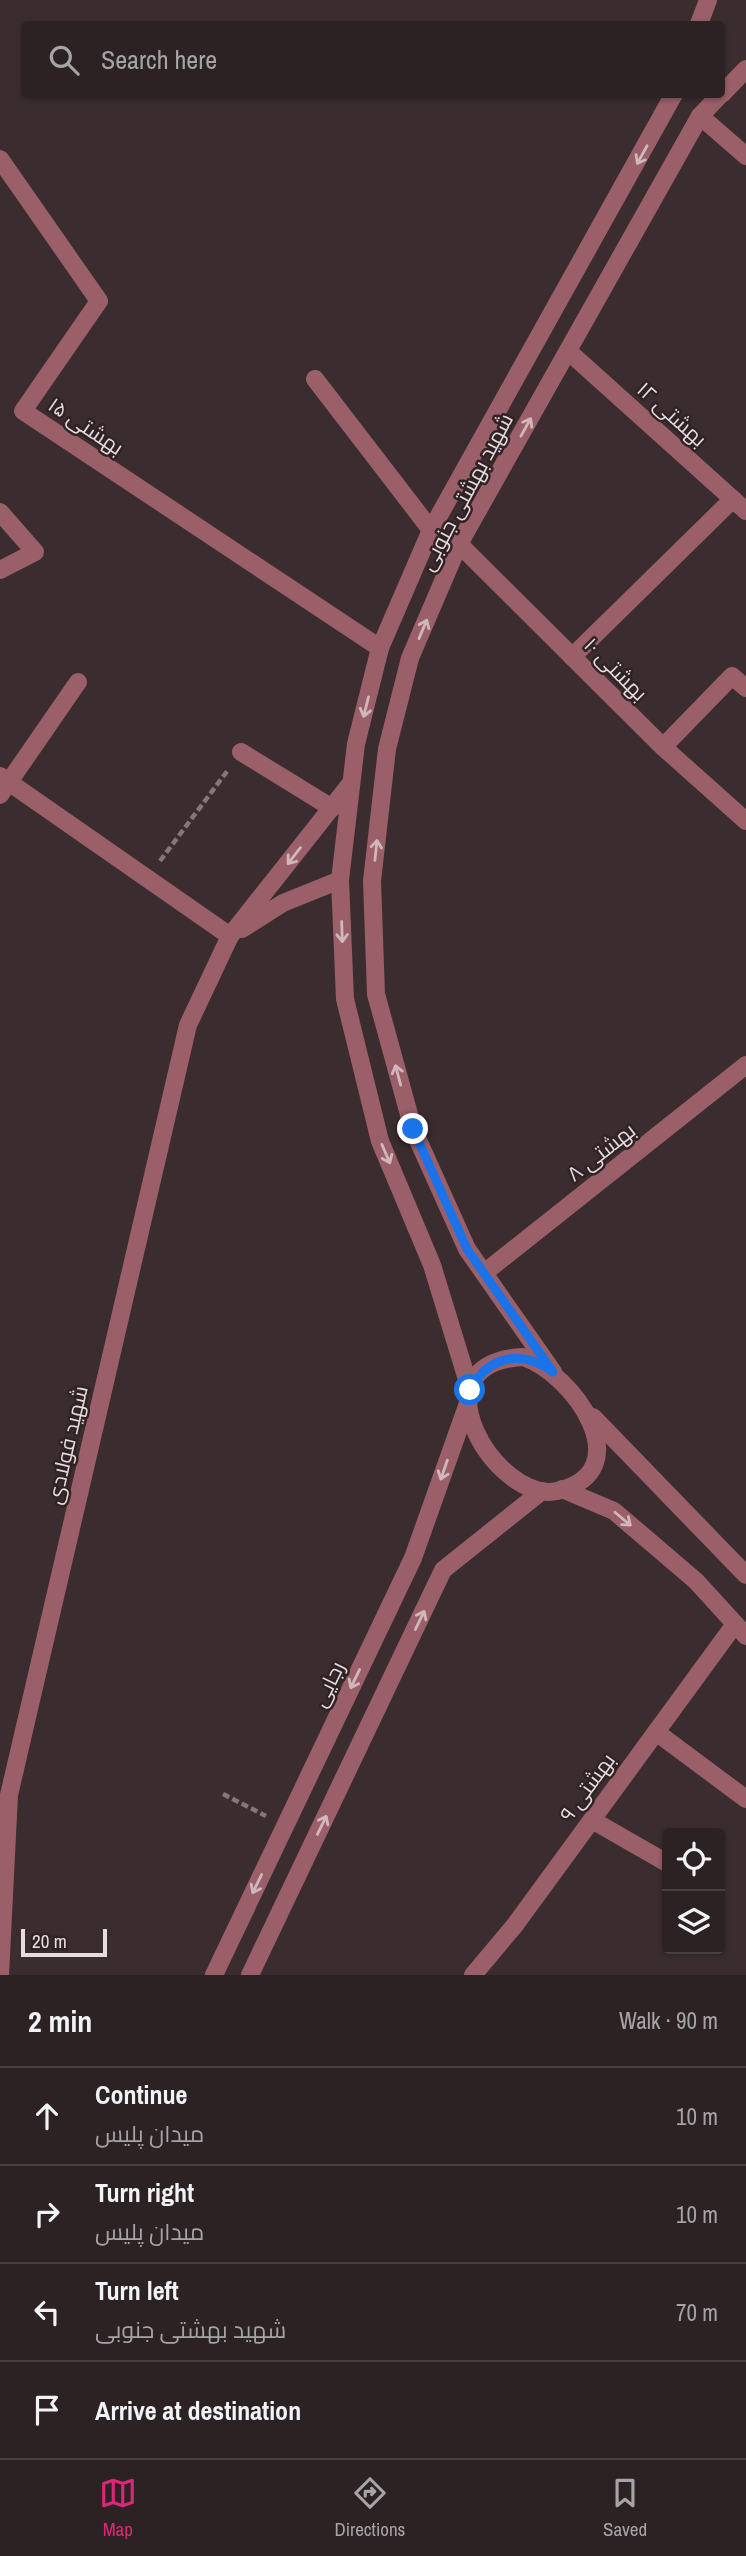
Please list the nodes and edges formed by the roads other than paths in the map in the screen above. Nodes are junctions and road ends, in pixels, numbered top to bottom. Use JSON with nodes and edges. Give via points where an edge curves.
{"nodes":[{"id":1,"x":708,"y":0,"type":"edge"},
{"id":2,"x":700,"y":21,"type":"edge"},
{"id":3,"x":746,"y":69,"type":"edge"},
{"id":4,"x":725,"y":90,"type":"edge"},
{"id":5,"x":672,"y":98,"type":"edge"},
{"id":6,"x":717,"y":98,"type":"edge"},
{"id":7,"x":700,"y":116,"type":"junction"},
{"id":8,"x":746,"y":156,"type":"edge"},
{"id":9,"x":0,"y":159,"type":"edge"},
{"id":10,"x":568,"y":351,"type":"junction"},
{"id":11,"x":314,"y":380,"type":"dead end"},
{"id":12,"x":739,"y":505,"type":"edge"},
{"id":13,"x":0,"y":512,"type":"edge"},
{"id":14,"x":431,"y":530,"type":"junction"},
{"id":15,"x":459,"y":544,"type":"junction"},
{"id":16,"x":0,"y":570,"type":"edge"},
{"id":17,"x":380,"y":648,"type":"junction"},
{"id":18,"x":572,"y":657,"type":"junction"},
{"id":19,"x":78,"y":682,"type":"dead end"},
{"id":20,"x":746,"y":688,"type":"edge"},
{"id":21,"x":663,"y":747,"type":"junction"},
{"id":22,"x":241,"y":752,"type":"road end"},
{"id":23,"x":351,"y":783,"type":"junction"},
{"id":24,"x":3,"y":785,"type":"edge"},
{"id":25,"x":332,"y":808,"type":"junction"},
{"id":26,"x":746,"y":821,"type":"edge"},
{"id":27,"x":340,"y":880,"type":"junction"},
{"id":28,"x":230,"y":936,"type":"junction"},
{"id":29,"x":746,"y":1065,"type":"edge"},
{"id":30,"x":484,"y":1273,"type":"junction"},
{"id":31,"x":553,"y":1372,"type":"junction"},
{"id":32,"x":468,"y":1398,"type":"junction"},
{"id":33,"x":584,"y":1409,"type":"junction"},
{"id":34,"x":562,"y":1489,"type":"junction"},
{"id":35,"x":542,"y":1491,"type":"junction"},
{"id":36,"x":746,"y":1575,"type":"edge"},
{"id":37,"x":741,"y":1630,"type":"edge"},
{"id":38,"x":656,"y":1732,"type":"junction"},
{"id":39,"x":746,"y":1799,"type":"edge"},
{"id":40,"x":592,"y":1820,"type":"junction"},
{"id":41,"x":662,"y":1860,"type":"edge"},
{"id":42,"x":1,"y":1928,"type":"edge"},
{"id":43,"x":0,"y":1975,"type":"edge"},
{"id":44,"x":214,"y":1975,"type":"edge"},
{"id":45,"x":250,"y":1975,"type":"edge"},
{"id":46,"x":473,"y":1975,"type":"edge"}],
"edges":[{"from":1,"to":2,"type":"street"},
{"from":3,"to":4,"type":"street","name":"شهید بهشتی جنوبی"},
{"from":5,"to":14,"type":"street","name":"شهید بهشتی جنوبی","one_way":true},
{"from":6,"to":7,"type":"street","name":"شهید بهشتی جنوبی"},
{"from":7,"to":8,"type":"street"},
{"from":7,"to":10,"type":"street","name":"شهید بهشتی جنوبی"},
{"from":9,"to":17,"type":"street","name":"بهشتی ۱۵","via":[[99,301],[23,411]]},
{"from":10,"to":12,"type":"street","name":"بهشتی ۱۲"},
{"from":15,"to":10,"type":"street","name":"شهید بهشتی جنوبی","one_way":true},
{"from":11,"to":14,"type":"street"},
{"from":12,"to":18,"type":"street"},
{"from":13,"to":16,"type":"street","via":[[35,552]]},
{"from":14,"to":17,"type":"street","name":"شهید بهشتی جنوبی"},
{"from":15,"to":18,"type":"street","name":"بهشتی ۱۰"},
{"from":30,"to":15,"type":"street","name":"شهید بهشتی جنوبی","one_way":true,"via":[[467,1249],[413,1129],[376,994],[373,894],[387,749],[410,659]]},
{"from":17,"to":23,"type":"street","name":"شهید بهشتی جنوبی","one_way":true},
{"from":18,"to":21,"type":"street","name":"بهشتی ۱۰"},
{"from":19,"to":24,"type":"street"},
{"from":20,"to":21,"type":"street","via":[[732,676]]},
{"from":21,"to":26,"type":"street","name":"بهشتی ۱۰"},
{"from":22,"to":25,"type":"street"},
{"from":23,"to":25,"type":"street","name":"شهید فولادی"},
{"from":23,"to":27,"type":"street","name":"شهید بهشتی جنوبی"},
{"from":24,"to":28,"type":"street"},
{"from":25,"to":28,"type":"street","name":"شهید فولادی","one_way":true},
{"from":27,"to":28,"type":"street","via":[[283,903]]},
{"from":27,"to":32,"type":"street","name":"شهید بهشتی جنوبی","one_way":true,"via":[[345,999],[377,1128],[432,1265]]},
{"from":28,"to":42,"type":"street","name":"شهید فولادی","via":[[188,1025],[9,1795]]},
{"from":29,"to":30,"type":"street","name":"بهشتی ۸"},
{"from":30,"to":31,"type":"street","name":"شهید بهشتی جنوبی"},
{"from":31,"to":32,"type":"street","via":[[523,1357],[507,1358],[478,1375]]},
{"from":31,"to":33,"type":"street"},
{"from":32,"to":35,"type":"street","via":[[469,1422],[477,1437],[520,1484]]},
{"from":32,"to":44,"type":"street","name":"رجایی","one_way":true,"via":[[413,1558]]},
{"from":33,"to":34,"type":"street","via":[[593,1422],[596,1453],[580,1480]]},
{"from":33,"to":36,"type":"street"},
{"from":34,"to":35,"type":"street"},
{"from":34,"to":37,"type":"street","one_way":true,"via":[[614,1511],[696,1581]]},
{"from":45,"to":35,"type":"street","one_way":true,"via":[[443,1570]]},
{"from":37,"to":38,"type":"street","name":"بهشتی ۹"},
{"from":38,"to":39,"type":"street"},
{"from":38,"to":40,"type":"street","name":"بهشتی ۹"},
{"from":40,"to":41,"type":"street"},
{"from":40,"to":46,"type":"street","name":"بهشتی ۹"},
{"from":42,"to":43,"type":"street","name":"شهید فولادی"}]}
